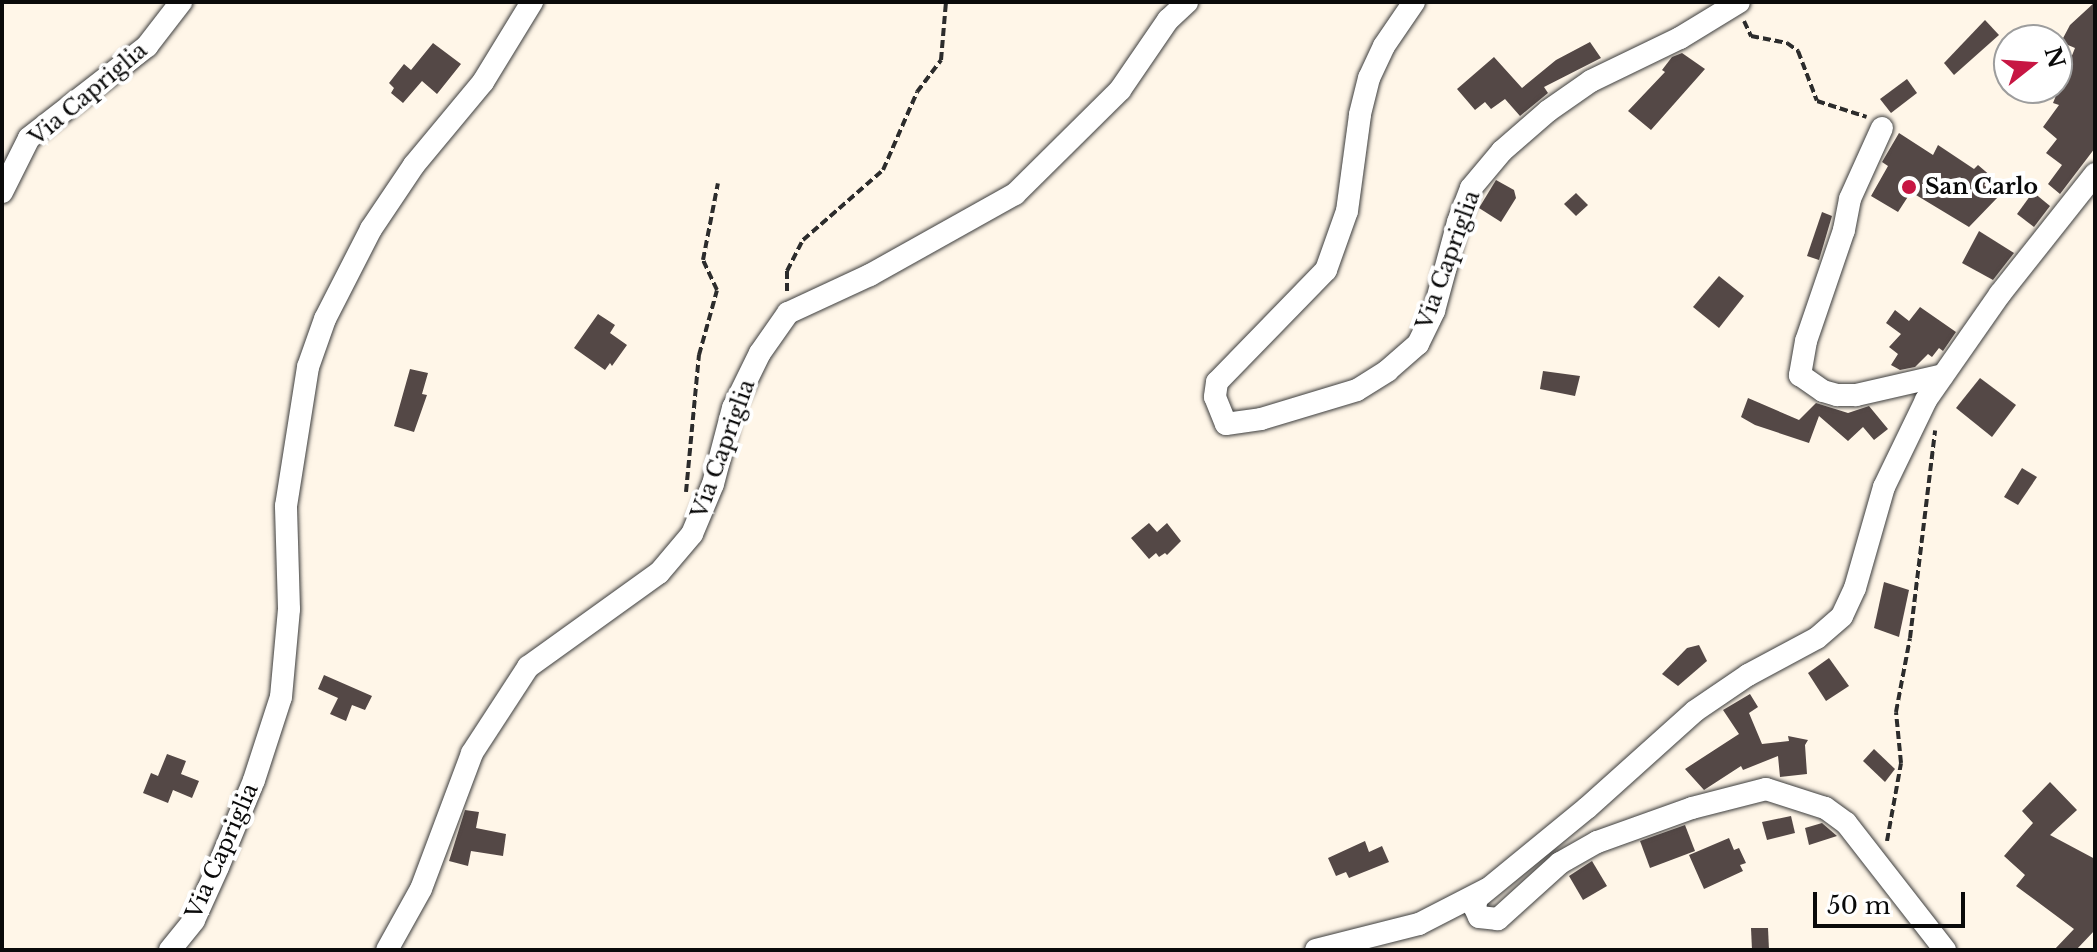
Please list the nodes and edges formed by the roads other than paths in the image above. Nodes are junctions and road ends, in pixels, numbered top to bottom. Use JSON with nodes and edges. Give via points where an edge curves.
{"nodes":[{"id":1,"x":181,"y":2,"type":"edge"},
{"id":2,"x":532,"y":2,"type":"edge"},
{"id":3,"x":1187,"y":2,"type":"edge"},
{"id":4,"x":1414,"y":2,"type":"edge"},
{"id":5,"x":1742,"y":7,"type":"edge"},
{"id":6,"x":1882,"y":128,"type":"road end"},
{"id":7,"x":2095,"y":174,"type":"edge"},
{"id":8,"x":2,"y":192,"type":"edge"},
{"id":9,"x":1943,"y":375,"type":"junction"},
{"id":10,"x":1488,"y":888,"type":"junction"},
{"id":11,"x":170,"y":950,"type":"edge"},
{"id":12,"x":387,"y":950,"type":"edge"},
{"id":13,"x":1316,"y":950,"type":"edge"},
{"id":14,"x":1945,"y":950,"type":"edge"}],
"edges":[{"from":1,"to":8,"type":"street","name":"Via Capriglia","via":[[147,46],[29,138]]},
{"from":2,"to":11,"type":"street","name":"Via Capriglia","via":[[483,82],[414,165],[371,229],[325,319],[308,367],[286,506],[289,609],[281,697],[218,867],[194,920]]},
{"from":3,"to":12,"type":"street","name":"Via Capriglia","via":[[1168,20],[1120,90],[1015,194],[870,275],[788,313],[760,353],[733,408],[713,484],[692,534],[659,573],[528,667],[472,753],[421,889]]},
{"from":4,"to":5,"type":"street","name":"Via Capriglia","via":[[1369,78],[1347,211],[1326,270],[1217,382],[1215,397],[1226,424],[1357,390],[1387,371],[1418,344],[1434,311],[1471,188],[1502,151],[1591,81]]},
{"from":6,"to":9,"type":"street","via":[[1850,199],[1800,375],[1823,391],[1856,395]]},
{"from":7,"to":9,"type":"street"},
{"from":9,"to":10,"type":"street","via":[[1884,487],[1855,588],[1835,623],[1695,711]]},
{"from":10,"to":13,"type":"street","via":[[1419,924]]},
{"from":10,"to":14,"type":"street","via":[[1475,908],[1479,917],[1498,919],[1560,863],[1597,842],[1692,808],[1766,789],[1825,808],[1846,823]]}]}
